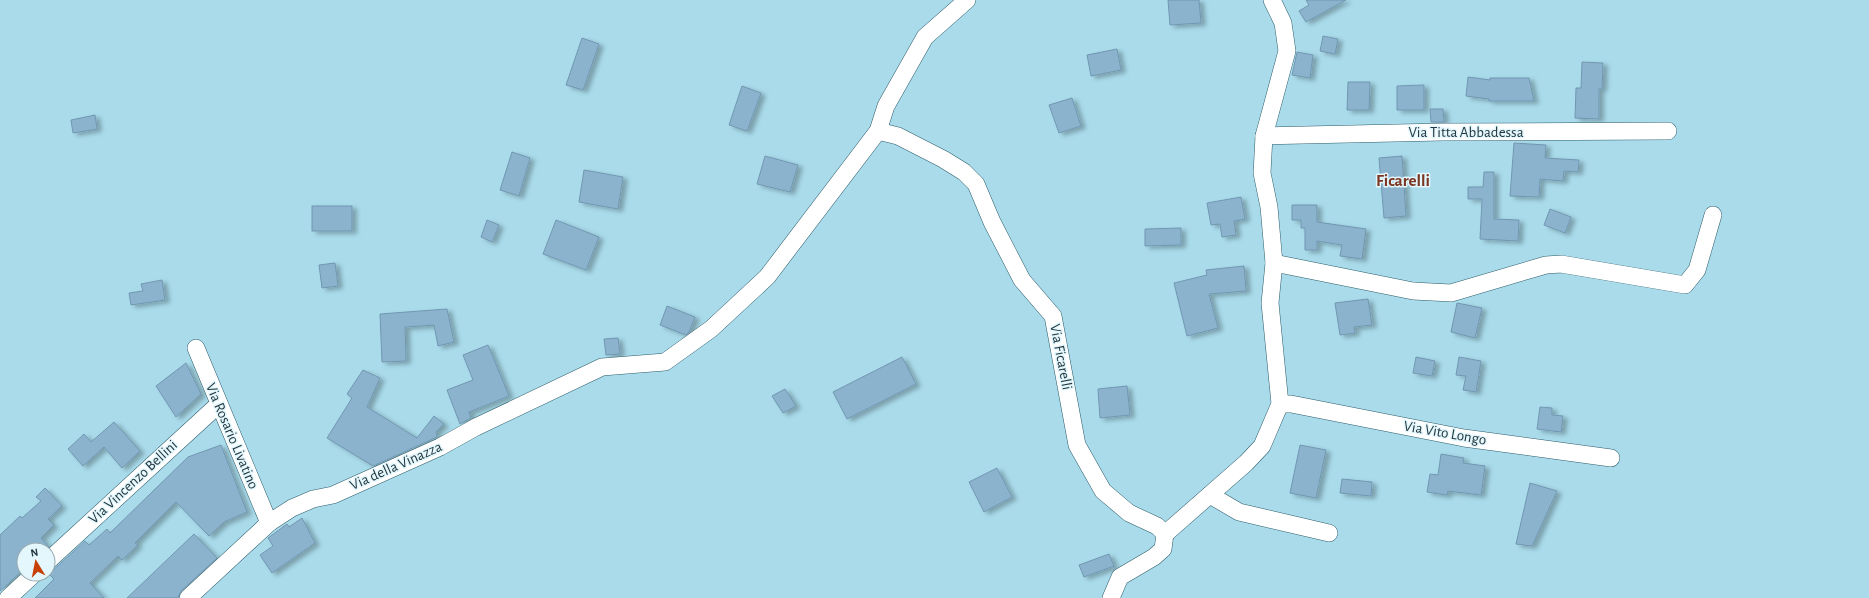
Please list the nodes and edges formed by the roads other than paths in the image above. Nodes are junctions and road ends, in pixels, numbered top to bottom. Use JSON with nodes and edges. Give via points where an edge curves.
{"nodes":[{"id":1,"x":966,"y":0,"type":"edge"},
{"id":2,"x":1272,"y":0,"type":"edge"},
{"id":3,"x":878,"y":131,"type":"junction"},
{"id":4,"x":1668,"y":131,"type":"dead end"},
{"id":5,"x":1264,"y":136,"type":"junction"},
{"id":6,"x":1713,"y":215,"type":"dead end"},
{"id":7,"x":1274,"y":263,"type":"junction"},
{"id":8,"x":196,"y":348,"type":"dead end"},
{"id":9,"x":219,"y":404,"type":"junction"},
{"id":10,"x":1280,"y":404,"type":"junction"},
{"id":11,"x":1612,"y":458,"type":"dead end"},
{"id":12,"x":1210,"y":495,"type":"junction"},
{"id":13,"x":269,"y":523,"type":"junction"},
{"id":14,"x":1329,"y":533,"type":"dead end"},
{"id":15,"x":1165,"y":534,"type":"junction"},
{"id":16,"x":56,"y":554,"type":"edge"},
{"id":17,"x":25,"y":582,"type":"edge"},
{"id":18,"x":8,"y":598,"type":"edge"},
{"id":19,"x":188,"y":598,"type":"edge"},
{"id":20,"x":1111,"y":598,"type":"edge"}],
"edges":[{"from":1,"to":3,"type":"street","name":"Via della Vinazza","via":[[925,37],[886,106]]},
{"from":2,"to":5,"type":"street","via":[[1283,23],[1287,51]]},
{"from":3,"to":13,"type":"street","name":"Via della Vinazza","via":[[767,277],[711,329],[665,362],[602,367],[476,427],[440,448],[334,495],[313,499],[292,508]]},
{"from":3,"to":15,"type":"street","name":"Via Ficarelli","via":[[898,136],[943,158],[976,184],[1022,280],[1053,316],[1077,445],[1103,491],[1129,513],[1157,526]]},
{"from":4,"to":5,"type":"street","name":"Via Titta Abbadessa"},
{"from":5,"to":7,"type":"street","via":[[1262,172],[1269,207]]},
{"from":6,"to":7,"type":"street","via":[[1697,270],[1685,285],[1561,264],[1546,265],[1451,293],[1413,291]]},
{"from":7,"to":10,"type":"street","via":[[1270,303]]},
{"from":8,"to":9,"type":"street","name":"Via Rosario Livatino"},
{"from":9,"to":13,"type":"street","name":"Via Rosario Livatino"},
{"from":9,"to":16,"type":"street","name":"Via Vincenzo Bellini"},
{"from":10,"to":11,"type":"street","name":"Via Vito Longo","via":[[1464,438]]},
{"from":10,"to":12,"type":"street","via":[[1262,446]]},
{"from":12,"to":14,"type":"street","via":[[1238,512]]},
{"from":12,"to":15,"type":"street"},
{"from":13,"to":19,"type":"street","name":"Via della Vinazza"},
{"from":15,"to":20,"type":"street","via":[[1163,549],[1120,577]]},
{"from":17,"to":18,"type":"street"}]}
